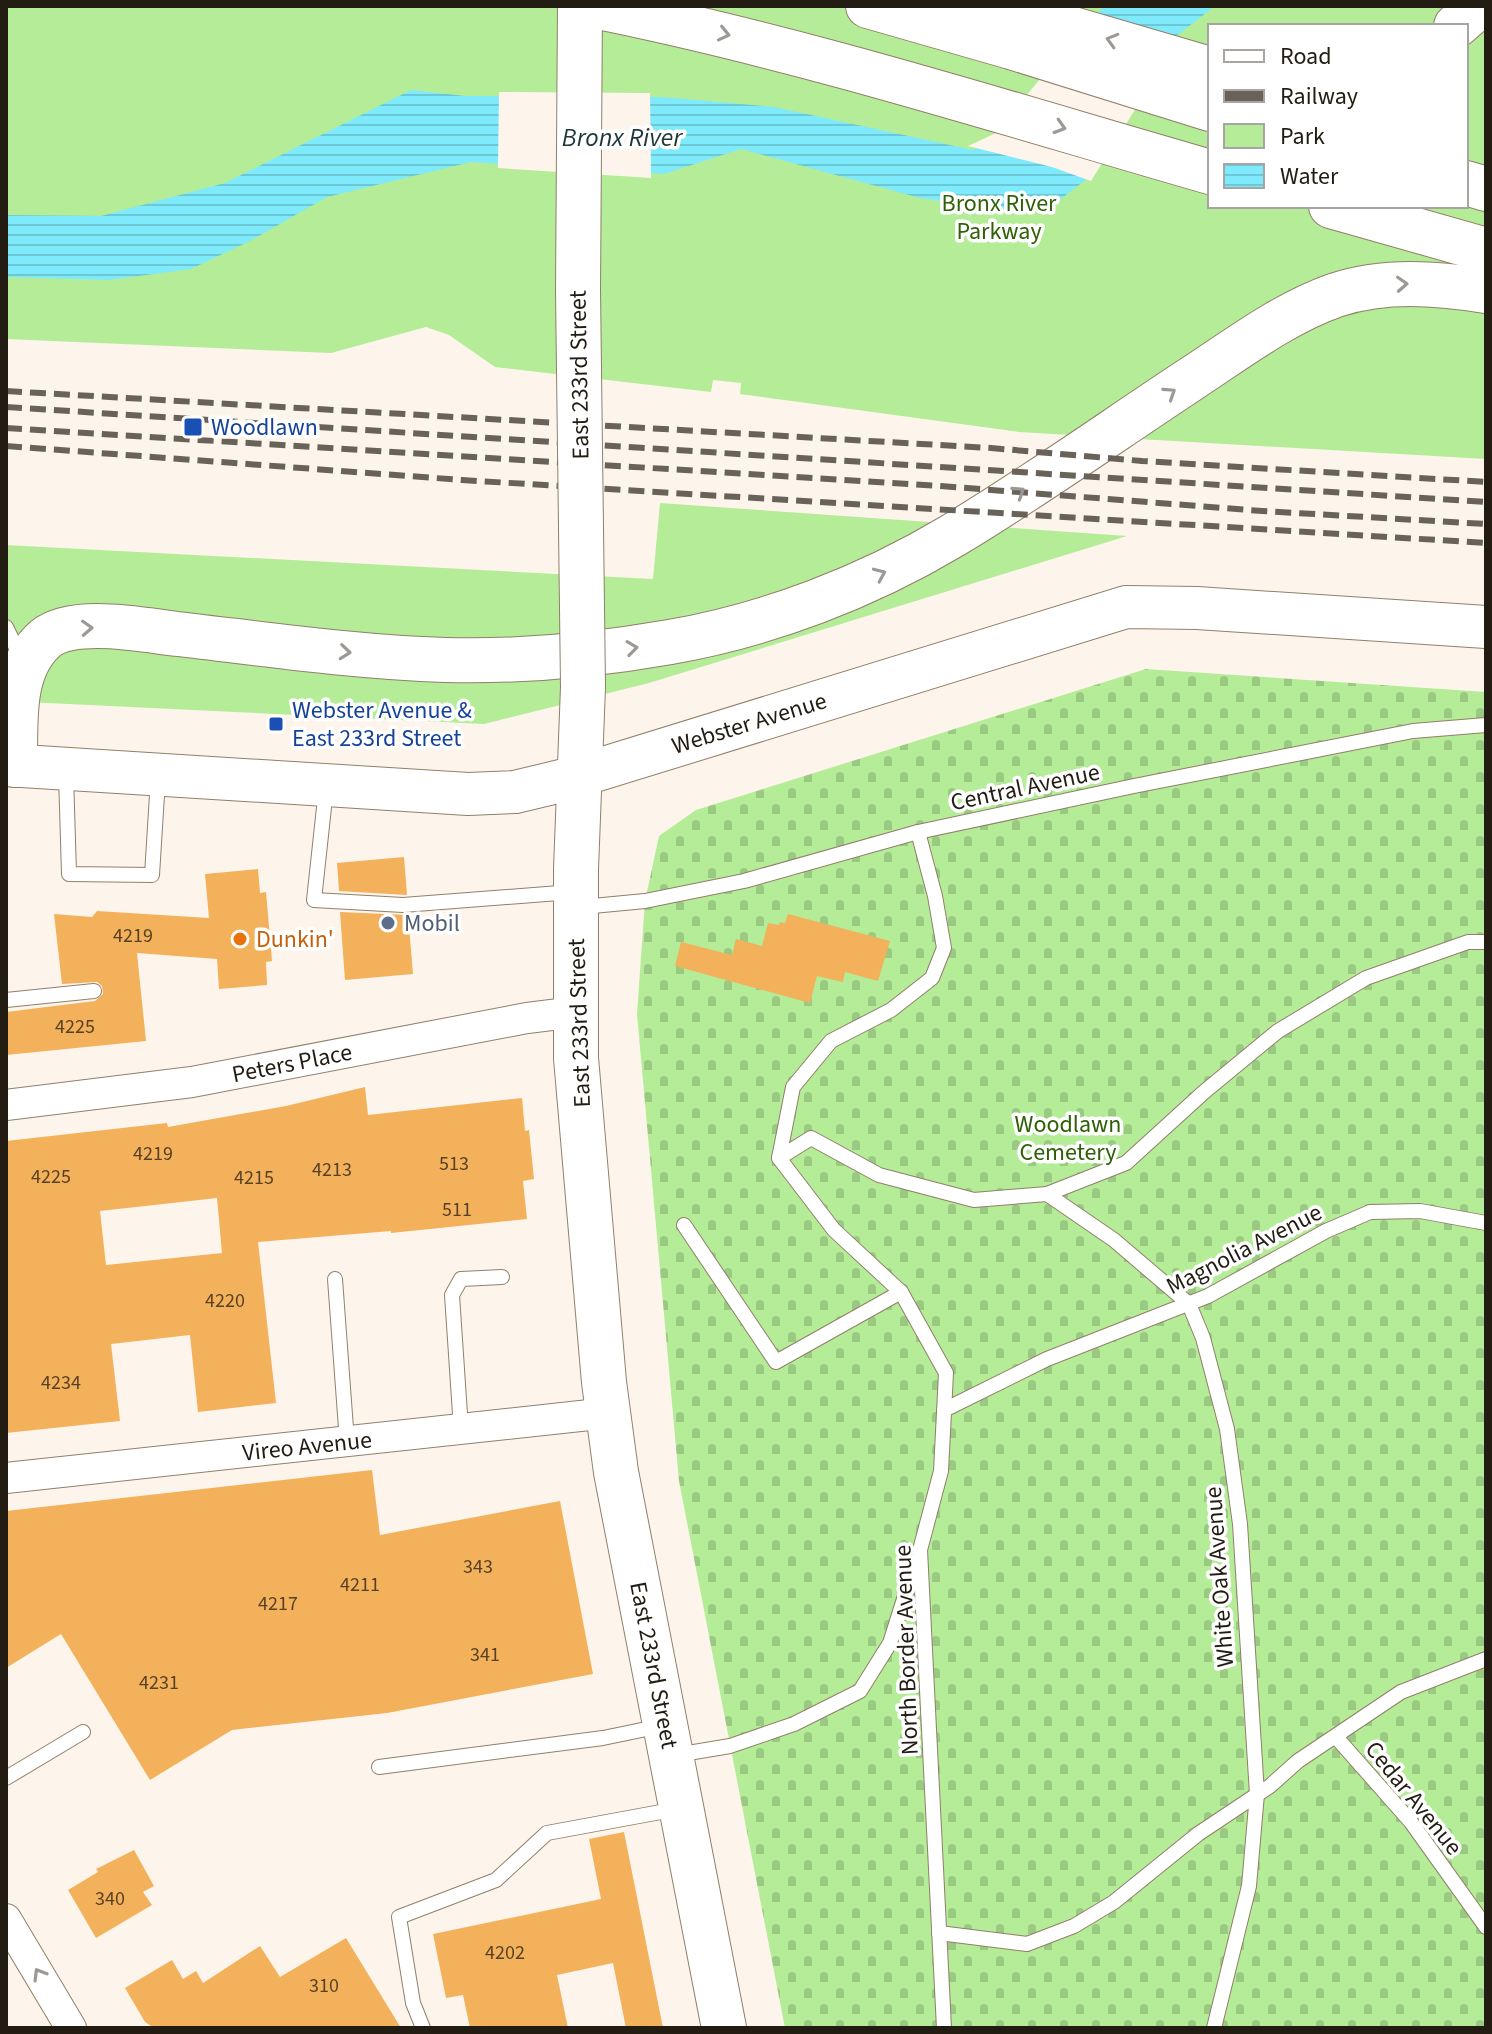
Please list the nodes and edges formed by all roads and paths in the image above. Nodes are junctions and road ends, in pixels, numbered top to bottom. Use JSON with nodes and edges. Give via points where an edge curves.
{"nodes":[{"id":1,"x":580,"y":6,"type":"edge"},
{"id":2,"x":593,"y":6,"type":"edge"},
{"id":3,"x":868,"y":6,"type":"edge"},
{"id":4,"x":961,"y":6,"type":"edge"},
{"id":5,"x":1479,"y":6,"type":"edge"},
{"id":6,"x":1458,"y":24,"type":"edge"},
{"id":7,"x":1018,"y":31,"type":"junction"},
{"id":8,"x":1188,"y":76,"type":"edge"},
{"id":9,"x":1208,"y":106,"type":"edge"},
{"id":10,"x":1208,"y":171,"type":"edge"},
{"id":11,"x":1338,"y":208,"type":"edge"},
{"id":12,"x":1486,"y":250,"type":"edge"},
{"id":13,"x":1486,"y":291,"type":"edge"},
{"id":14,"x":6,"y":627,"type":"edge"},
{"id":15,"x":1486,"y":627,"type":"edge"},
{"id":16,"x":24,"y":666,"type":"junction"},
{"id":17,"x":1486,"y":725,"type":"edge"},
{"id":18,"x":11,"y":765,"type":"edge"},
{"id":19,"x":66,"y":768,"type":"junction"},
{"id":20,"x":158,"y":774,"type":"junction"},
{"id":21,"x":582,"y":775,"type":"junction"},
{"id":22,"x":326,"y":786,"type":"junction"},
{"id":23,"x":918,"y":832,"type":"junction"},
{"id":24,"x":576,"y":900,"type":"junction"},
{"id":25,"x":1486,"y":942,"type":"edge"},
{"id":26,"x":94,"y":991,"type":"dead end"},
{"id":27,"x":6,"y":1000,"type":"edge"},
{"id":28,"x":576,"y":1012,"type":"junction"},
{"id":29,"x":6,"y":1105,"type":"edge"},
{"id":30,"x":779,"y":1158,"type":"junction"},
{"id":31,"x":1047,"y":1194,"type":"junction"},
{"id":32,"x":1486,"y":1223,"type":"edge"},
{"id":33,"x":684,"y":1225,"type":"dead end"},
{"id":34,"x":502,"y":1277,"type":"dead end"},
{"id":35,"x":335,"y":1279,"type":"dead end"},
{"id":36,"x":901,"y":1292,"type":"junction"},
{"id":37,"x":1189,"y":1304,"type":"junction"},
{"id":38,"x":944,"y":1410,"type":"junction"},
{"id":39,"x":608,"y":1413,"type":"junction"},
{"id":40,"x":461,"y":1429,"type":"junction"},
{"id":41,"x":347,"y":1442,"type":"junction"},
{"id":42,"x":6,"y":1478,"type":"edge"},
{"id":43,"x":920,"y":1550,"type":"junction"},
{"id":44,"x":1486,"y":1659,"type":"edge"},
{"id":45,"x":83,"y":1732,"type":"dead end"},
{"id":46,"x":1336,"y":1737,"type":"junction"},
{"id":47,"x":668,"y":1740,"type":"junction"},
{"id":48,"x":379,"y":1767,"type":"dead end"},
{"id":49,"x":6,"y":1778,"type":"edge"},
{"id":50,"x":1257,"y":1794,"type":"junction"},
{"id":51,"x":681,"y":1808,"type":"junction"},
{"id":52,"x":6,"y":1919,"type":"edge"},
{"id":53,"x":1486,"y":1927,"type":"edge"},
{"id":54,"x":939,"y":1933,"type":"junction"},
{"id":55,"x":71,"y":2028,"type":"edge"},
{"id":56,"x":423,"y":2028,"type":"edge"},
{"id":57,"x":724,"y":2028,"type":"edge"},
{"id":58,"x":944,"y":2028,"type":"edge"},
{"id":59,"x":1214,"y":2028,"type":"edge"}],
"edges":[{"from":1,"to":21,"type":"main road","name":"East 233rd Street","bridge":true},
{"from":2,"to":10,"type":"main road","one_way":true,"via":[[764,44]]},
{"from":3,"to":7,"type":"main road"},
{"from":4,"to":7,"type":"main road"},
{"from":5,"to":6,"type":"main road"},
{"from":8,"to":7,"type":"main road","one_way":true},
{"from":8,"to":9,"type":"main road"},
{"from":11,"to":12,"type":"main road"},
{"from":16,"to":13,"type":"main road","one_way":true,"via":[[46,638],[84,628],[445,660],[556,657],[703,635],[825,597],[925,551],[1260,334],[1315,304],[1399,284]]},
{"from":14,"to":16,"type":"lane"},
{"from":15,"to":21,"type":"main road","name":"Webster Avenue","via":[[1126,607]]},
{"from":16,"to":18,"type":"main road"},
{"from":17,"to":23,"type":"lane","name":"Central Avenue","via":[[1413,731]]},
{"from":18,"to":19,"type":"main road","name":"Webster Avenue"},
{"from":19,"to":20,"type":"main road","name":"Webster Avenue"},
{"from":19,"to":20,"type":"lane","via":[[69,874],[152,875]]},
{"from":20,"to":22,"type":"main road","name":"Webster Avenue"},
{"from":21,"to":22,"type":"main road","name":"Webster Avenue","via":[[483,795]]},
{"from":21,"to":24,"type":"main road","name":"East 233rd Street"},
{"from":22,"to":24,"type":"lane","name":"Central Avenue","via":[[314,900],[403,905]]},
{"from":23,"to":24,"type":"lane","name":"Central Avenue","via":[[744,881],[645,901]]},
{"from":23,"to":30,"type":"lane","via":[[944,948],[932,978],[891,1010],[831,1041],[793,1087]]},
{"from":24,"to":28,"type":"main road","name":"East 233rd Street"},
{"from":25,"to":31,"type":"lane","via":[[1468,942],[1366,978],[1278,1031],[1126,1163]]},
{"from":26,"to":27,"type":"lane"},
{"from":28,"to":29,"type":"street","name":"Peters Place","via":[[192,1082]]},
{"from":28,"to":39,"type":"main road","name":"East 233rd Street"},
{"from":30,"to":31,"type":"lane","via":[[811,1138],[879,1175],[974,1200]]},
{"from":30,"to":36,"type":"lane","name":"North Border Avenue","via":[[834,1230]]},
{"from":31,"to":37,"type":"lane","name":"White Oak Avenue","via":[[1114,1240]]},
{"from":32,"to":37,"type":"lane","name":"Magnolia Avenue","via":[[1420,1211],[1370,1212]]},
{"from":33,"to":36,"type":"lane","via":[[776,1362]]},
{"from":34,"to":40,"type":"lane","via":[[461,1279],[452,1295]]},
{"from":35,"to":41,"type":"lane"},
{"from":36,"to":38,"type":"lane","name":"North Border Avenue","via":[[946,1373]]},
{"from":37,"to":38,"type":"lane","name":"Magnolia Avenue","via":[[1047,1359]]},
{"from":37,"to":50,"type":"lane","name":"White Oak Avenue","via":[[1203,1338],[1229,1445],[1240,1524]]},
{"from":38,"to":43,"type":"lane","name":"North Border Avenue","via":[[941,1471]]},
{"from":39,"to":40,"type":"street","name":"Vireo Avenue"},
{"from":39,"to":47,"type":"main road","name":"East 233rd Street"},
{"from":40,"to":41,"type":"street","name":"Vireo Avenue"},
{"from":41,"to":42,"type":"street","name":"Vireo Avenue"},
{"from":43,"to":47,"type":"lane","via":[[890,1643],[860,1691],[794,1724],[730,1746]]},
{"from":43,"to":54,"type":"lane","name":"North Border Avenue"},
{"from":44,"to":46,"type":"lane","via":[[1401,1692]]},
{"from":45,"to":49,"type":"lane"},
{"from":46,"to":50,"type":"lane"},
{"from":46,"to":53,"type":"lane","name":"Cedar Avenue","via":[[1411,1822]]},
{"from":47,"to":48,"type":"lane","via":[[603,1738]]},
{"from":47,"to":51,"type":"main road","name":"East 233rd Street"},
{"from":50,"to":54,"type":"lane","via":[[1074,1926],[1027,1944]]},
{"from":50,"to":59,"type":"lane","name":"White Oak Avenue","via":[[1249,1886]]},
{"from":51,"to":56,"type":"lane","via":[[547,1833],[496,1880],[399,1917],[413,2003]]},
{"from":51,"to":57,"type":"main road","name":"East 233rd Street"},
{"from":55,"to":52,"type":"street","one_way":true},
{"from":54,"to":58,"type":"lane","name":"North Border Avenue"}]}
